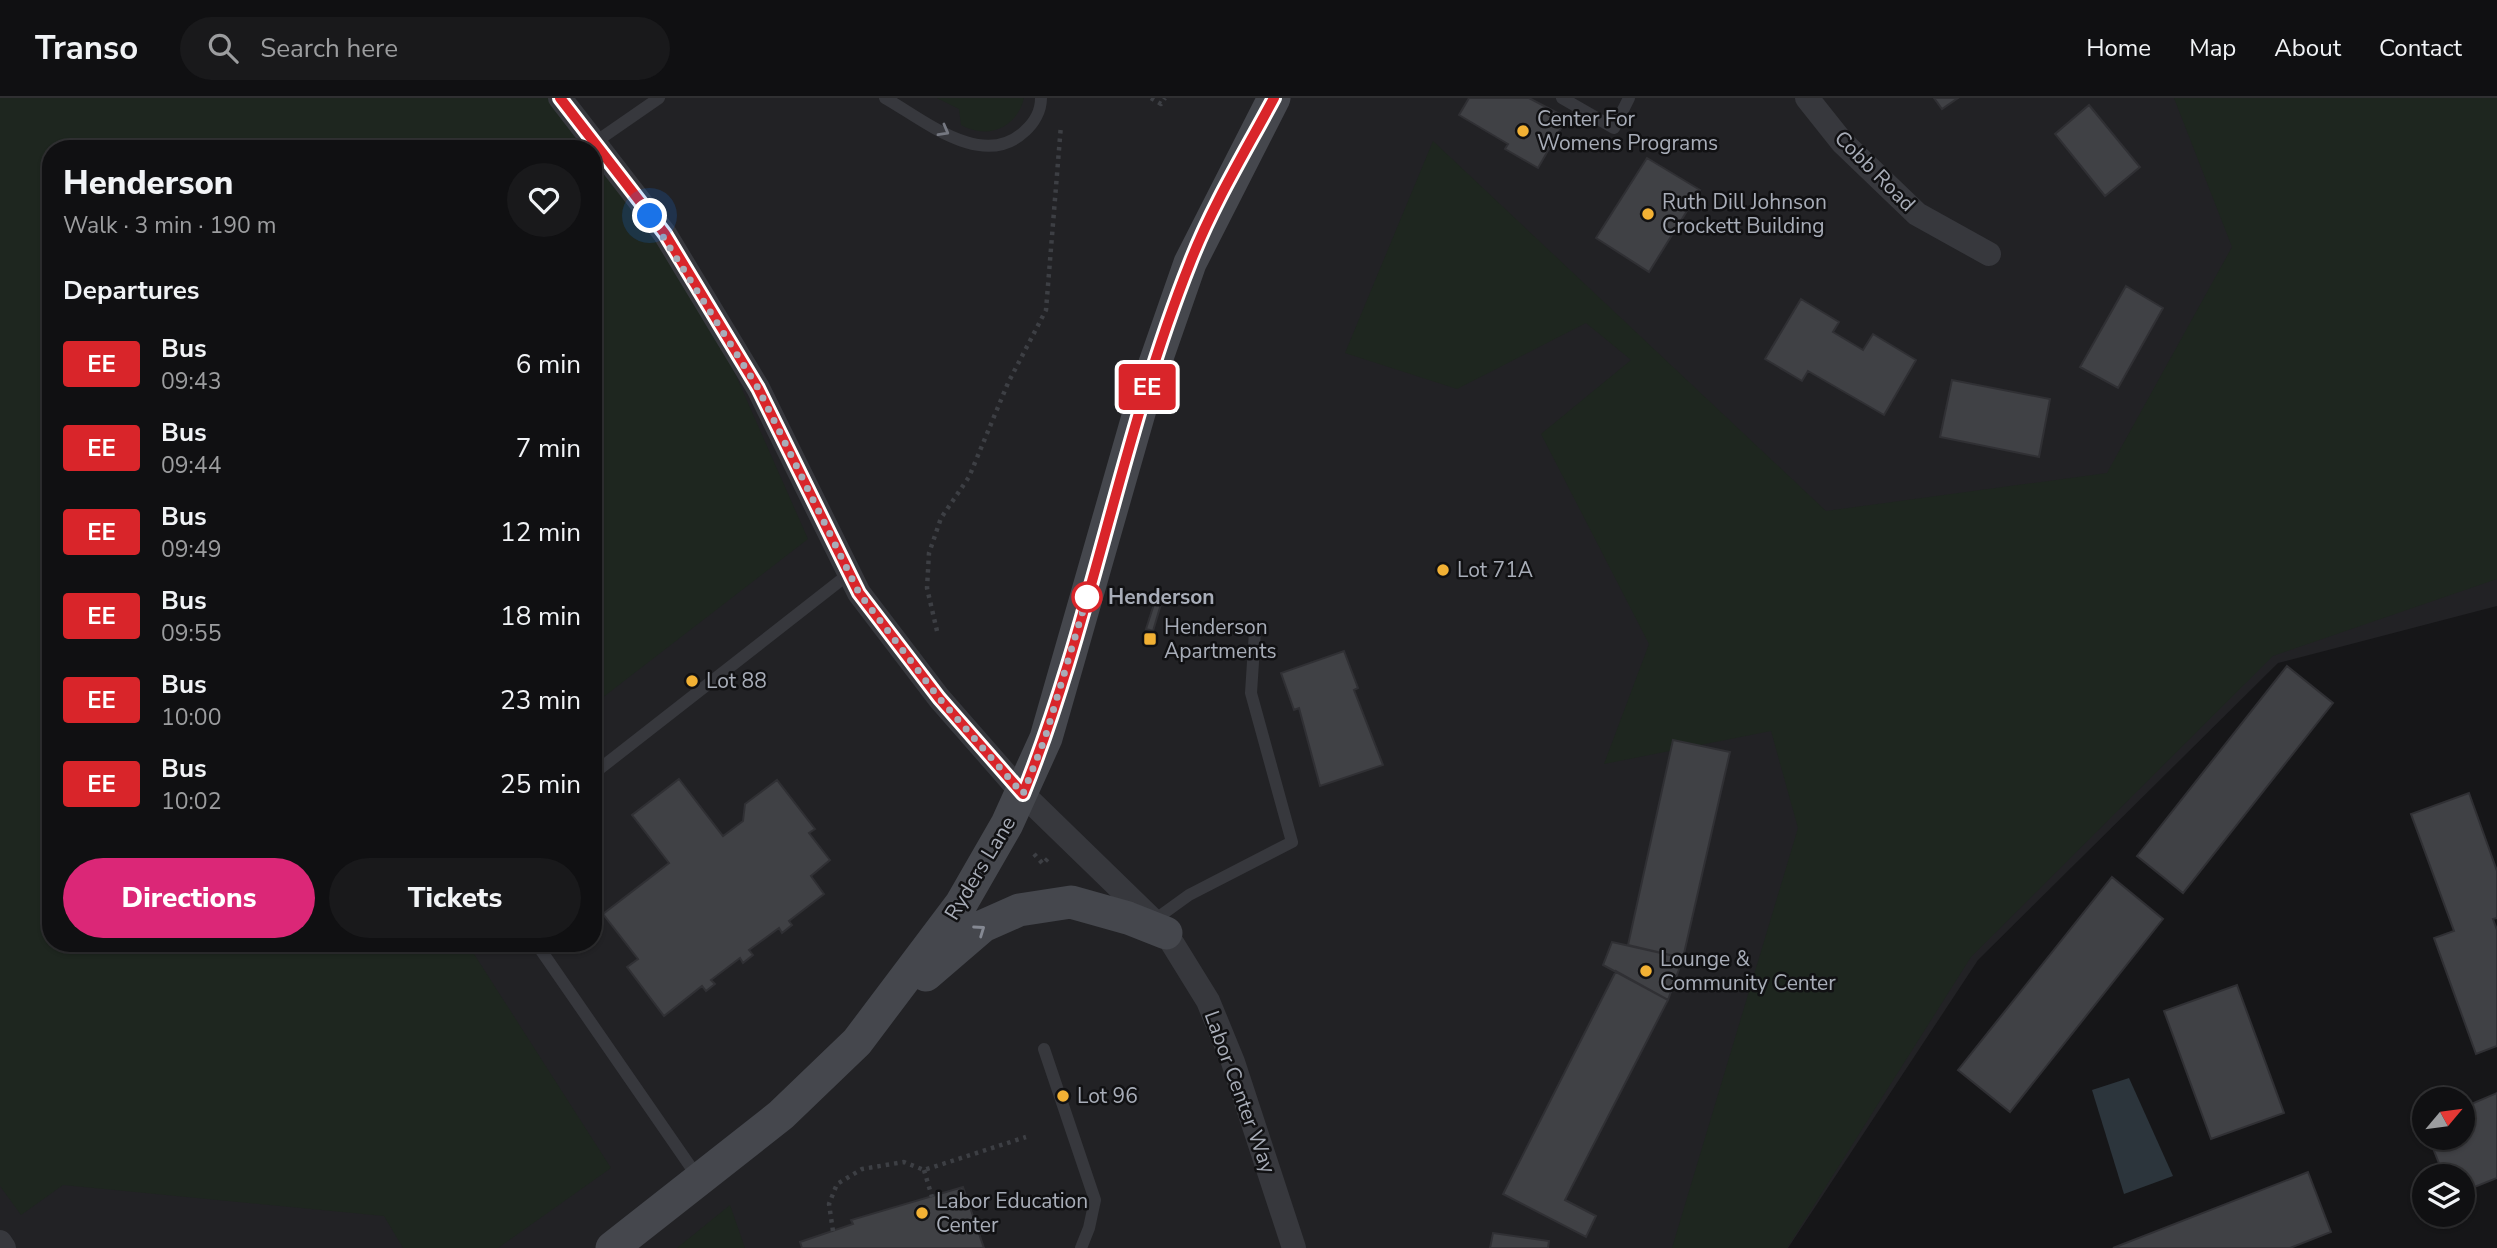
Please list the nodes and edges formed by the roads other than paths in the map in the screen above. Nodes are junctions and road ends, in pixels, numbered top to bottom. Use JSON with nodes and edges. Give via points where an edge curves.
{"nodes":[{"id":1,"x":560,"y":98,"type":"edge"},
{"id":2,"x":659,"y":98,"type":"edge"},
{"id":3,"x":885,"y":98,"type":"edge"},
{"id":4,"x":1041,"y":98,"type":"edge"},
{"id":5,"x":1274,"y":98,"type":"edge"},
{"id":6,"x":1562,"y":98,"type":"edge"},
{"id":7,"x":1629,"y":98,"type":"edge"},
{"id":8,"x":1807,"y":98,"type":"edge"},
{"id":9,"x":592,"y":140,"type":"edge"},
{"id":10,"x":598,"y":140,"type":"edge"},
{"id":11,"x":602,"y":153,"type":"edge"},
{"id":12,"x":1989,"y":254,"type":"dead end"},
{"id":13,"x":850,"y":573,"type":"junction"},
{"id":14,"x":1255,"y":631,"type":"dead end"},
{"id":15,"x":602,"y":767,"type":"edge"},
{"id":16,"x":1023,"y":794,"type":"junction"},
{"id":17,"x":1159,"y":927,"type":"junction"},
{"id":18,"x":543,"y":952,"type":"edge"},
{"id":19,"x":857,"y":1042,"type":"junction"},
{"id":20,"x":1044,"y":1049,"type":"dead end"},
{"id":21,"x":699,"y":1179,"type":"junction"},
{"id":22,"x":0,"y":1242,"type":"edge"},
{"id":23,"x":4,"y":1248,"type":"edge"},
{"id":24,"x":612,"y":1248,"type":"edge"},
{"id":25,"x":1081,"y":1248,"type":"edge"},
{"id":26,"x":1294,"y":1248,"type":"edge"}],
"edges":[{"from":1,"to":9,"type":"street","name":"Labor Center Way"},
{"from":2,"to":10,"type":"lane"},
{"from":3,"to":4,"type":"lane","one_way":true,"via":[[981,147],[1009,143],[1020,136],[1036,117]]},
{"from":5,"to":16,"type":"main road","name":"Ryders Lane","via":[[1190,263],[1145,392],[1054,713]]},
{"from":6,"to":7,"type":"lane","via":[[1614,128]]},
{"from":8,"to":12,"type":"street","name":"Cobb Road","via":[[1842,142],[1917,214]]},
{"from":11,"to":13,"type":"street","name":"Labor Center Way","via":[[665,234],[758,388]]},
{"from":13,"to":15,"type":"lane"},
{"from":13,"to":16,"type":"street","name":"Labor Center Way","via":[[859,593],[939,698]]},
{"from":14,"to":17,"type":"lane","via":[[1251,693],[1292,842],[1189,895]]},
{"from":16,"to":17,"type":"street","name":"Labor Center Way"},
{"from":16,"to":19,"type":"main road","name":"Ryders Lane","via":[[961,904]]},
{"from":19,"to":17,"type":"main road","one_way":true,"via":[[963,942],[983,926],[1019,910],[1071,902]]},
{"from":17,"to":26,"type":"street","name":"Labor Center Way","via":[[1208,1001],[1233,1062]]},
{"from":18,"to":21,"type":"lane"},
{"from":19,"to":21,"type":"main road","name":"Ryders Lane","via":[[781,1115]]},
{"from":20,"to":25,"type":"lane","via":[[1095,1200]]},
{"from":21,"to":24,"type":"main road","name":"Ryders Lane"},
{"from":22,"to":23,"type":"street"}]}
